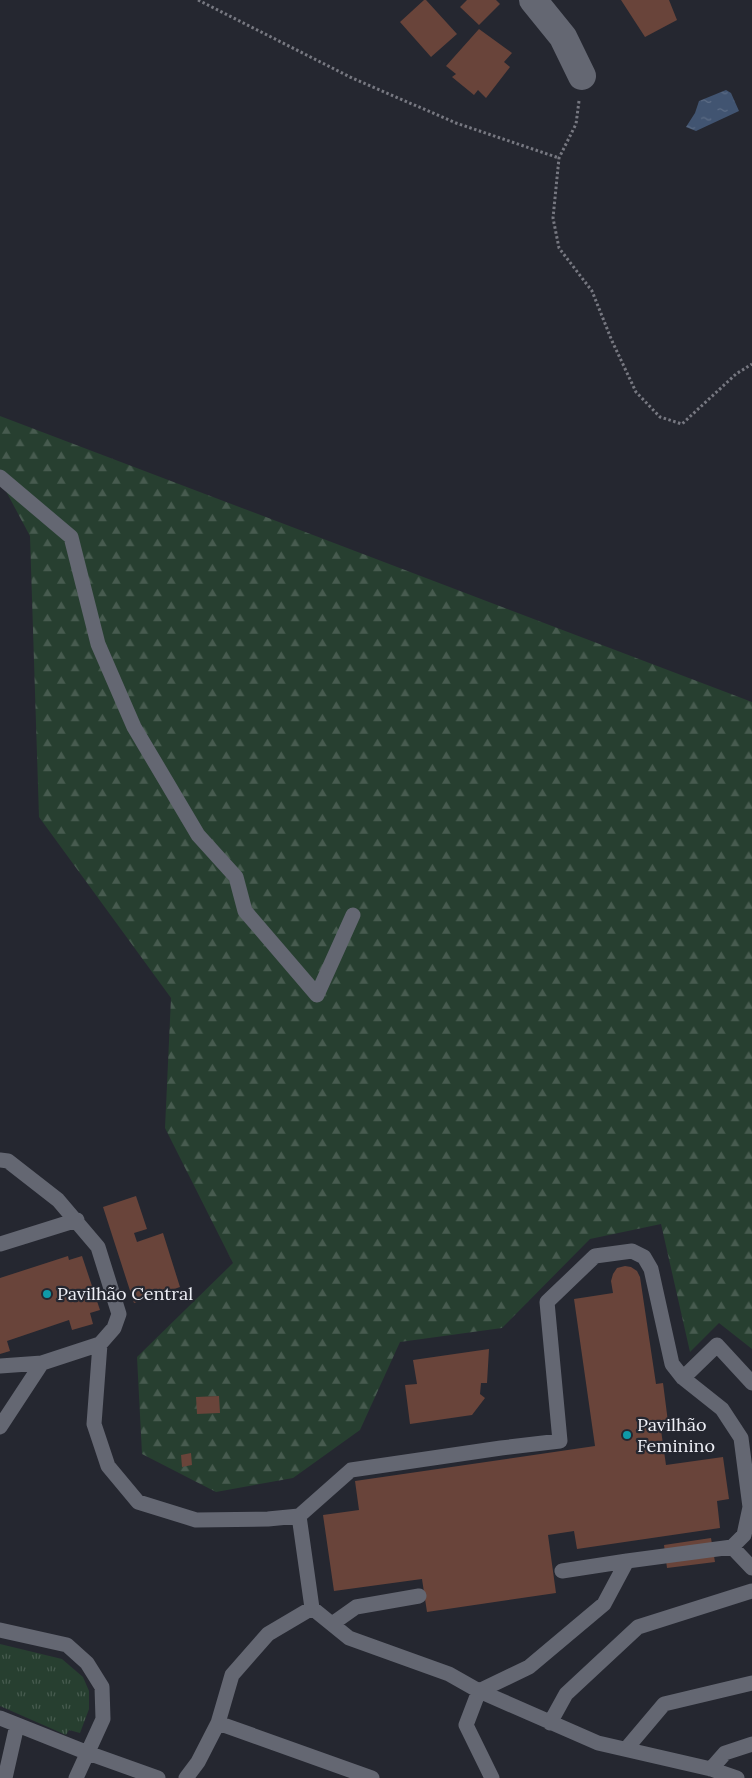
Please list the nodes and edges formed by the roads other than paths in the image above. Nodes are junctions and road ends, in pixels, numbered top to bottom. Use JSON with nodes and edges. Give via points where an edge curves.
{"nodes":[{"id":1,"x":532,"y":0,"type":"edge"},
{"id":2,"x":582,"y":76,"type":"road end"},
{"id":3,"x":0,"y":477,"type":"edge"},
{"id":4,"x":353,"y":915,"type":"dead end"},
{"id":5,"x":0,"y":1160,"type":"edge"},
{"id":6,"x":77,"y":1220,"type":"junction"},
{"id":7,"x":0,"y":1244,"type":"edge"},
{"id":8,"x":100,"y":1344,"type":"junction"},
{"id":9,"x":42,"y":1363,"type":"junction"},
{"id":10,"x":0,"y":1366,"type":"edge"},
{"id":11,"x":683,"y":1378,"type":"junction"},
{"id":12,"x":752,"y":1383,"type":"edge"},
{"id":13,"x":0,"y":1428,"type":"edge"},
{"id":14,"x":299,"y":1516,"type":"junction"},
{"id":15,"x":732,"y":1547,"type":"junction"},
{"id":16,"x":628,"y":1561,"type":"junction"},
{"id":17,"x":752,"y":1568,"type":"edge"},
{"id":18,"x":562,"y":1571,"type":"dead end"},
{"id":19,"x":752,"y":1591,"type":"edge"},
{"id":20,"x":419,"y":1596,"type":"dead end"},
{"id":21,"x":312,"y":1608,"type":"junction"},
{"id":22,"x":332,"y":1624,"type":"junction"},
{"id":23,"x":0,"y":1630,"type":"edge"},
{"id":24,"x":752,"y":1683,"type":"edge"},
{"id":25,"x":479,"y":1691,"type":"junction"},
{"id":26,"x":0,"y":1718,"type":"edge"},
{"id":27,"x":218,"y":1723,"type":"junction"},
{"id":28,"x":550,"y":1723,"type":"junction"},
{"id":29,"x":17,"y":1725,"type":"junction"},
{"id":30,"x":752,"y":1744,"type":"edge"},
{"id":31,"x":626,"y":1749,"type":"junction"},
{"id":32,"x":88,"y":1753,"type":"junction"},
{"id":33,"x":711,"y":1769,"type":"junction"},
{"id":34,"x":9,"y":1776,"type":"edge"},
{"id":35,"x":76,"y":1778,"type":"edge"},
{"id":36,"x":158,"y":1778,"type":"edge"},
{"id":37,"x":186,"y":1778,"type":"edge"},
{"id":38,"x":372,"y":1778,"type":"edge"},
{"id":39,"x":492,"y":1778,"type":"edge"},
{"id":40,"x":737,"y":1778,"type":"edge"}],
"edges":[{"from":1,"to":2,"type":"street","via":[[563,37]]},
{"from":3,"to":4,"type":"lane","via":[[70,537],[98,644],[134,727],[198,835],[236,876],[245,911],[317,995]]},
{"from":5,"to":6,"type":"lane","via":[[8,1161],[58,1200]]},
{"from":6,"to":7,"type":"lane"},
{"from":6,"to":8,"type":"lane","via":[[98,1247],[119,1314],[114,1328]]},
{"from":8,"to":9,"type":"lane"},
{"from":8,"to":14,"type":"lane","via":[[94,1424],[108,1466],[138,1502],[196,1520]]},
{"from":9,"to":10,"type":"lane"},
{"from":9,"to":13,"type":"lane"},
{"from":11,"to":12,"type":"lane","via":[[716,1345]]},
{"from":11,"to":14,"type":"lane","via":[[672,1364],[651,1269],[644,1257],[632,1251],[595,1256],[546,1302],[560,1441],[351,1470]]},
{"from":11,"to":15,"type":"lane","via":[[722,1409],[741,1438],[750,1507],[744,1535]]},
{"from":14,"to":21,"type":"lane"},
{"from":15,"to":16,"type":"lane"},
{"from":15,"to":17,"type":"lane"},
{"from":16,"to":18,"type":"lane"},
{"from":16,"to":25,"type":"lane","via":[[604,1604],[529,1667]]},
{"from":19,"to":28,"type":"lane","via":[[638,1627],[566,1694]]},
{"from":20,"to":22,"type":"lane","via":[[356,1607]]},
{"from":21,"to":22,"type":"lane"},
{"from":21,"to":27,"type":"lane","via":[[268,1634],[232,1675]]},
{"from":22,"to":25,"type":"lane","via":[[349,1638],[448,1674]]},
{"from":23,"to":32,"type":"lane","via":[[67,1645],[86,1663],[102,1687],[103,1719]]},
{"from":24,"to":31,"type":"lane","via":[[664,1704]]},
{"from":25,"to":28,"type":"lane"},
{"from":25,"to":39,"type":"lane","via":[[466,1725]]},
{"from":26,"to":29,"type":"lane"},
{"from":27,"to":37,"type":"lane"},
{"from":27,"to":38,"type":"lane"},
{"from":28,"to":31,"type":"lane","via":[[598,1743]]},
{"from":29,"to":32,"type":"lane"},
{"from":29,"to":34,"type":"lane"},
{"from":30,"to":33,"type":"lane","via":[[725,1753]]},
{"from":31,"to":33,"type":"lane"},
{"from":32,"to":35,"type":"lane"},
{"from":32,"to":36,"type":"lane"},
{"from":33,"to":40,"type":"lane"}]}
